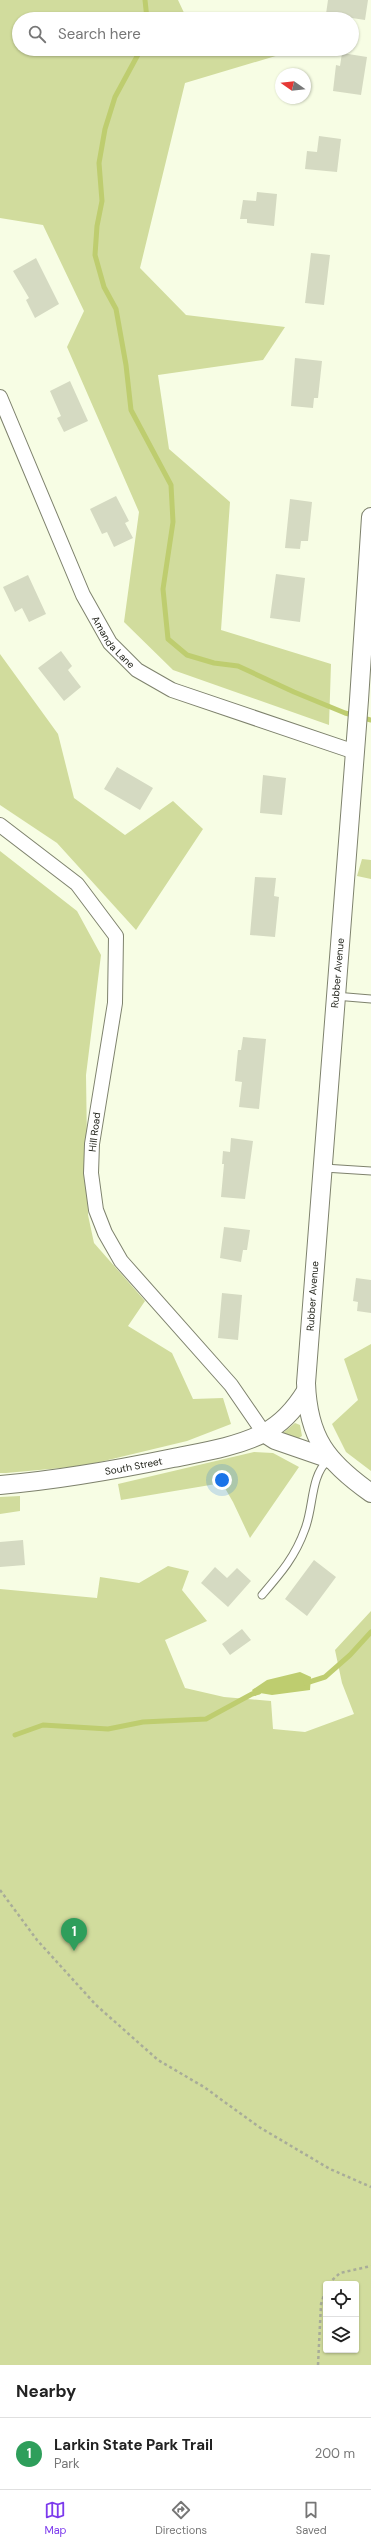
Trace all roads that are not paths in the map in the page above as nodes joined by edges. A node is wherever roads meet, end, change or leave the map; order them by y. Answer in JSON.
{"nodes":[{"id":1,"x":0,"y":397,"type":"edge"},
{"id":2,"x":371,"y":517,"type":"edge"},
{"id":3,"x":369,"y":564,"type":"edge"},
{"id":4,"x":355,"y":752,"type":"junction"},
{"id":5,"x":0,"y":825,"type":"edge"},
{"id":6,"x":335,"y":996,"type":"junction"},
{"id":7,"x":371,"y":999,"type":"edge"},
{"id":8,"x":322,"y":1167,"type":"junction"},
{"id":9,"x":371,"y":1171,"type":"edge"},
{"id":10,"x":306,"y":1391,"type":"junction"},
{"id":11,"x":264,"y":1433,"type":"junction"},
{"id":12,"x":330,"y":1459,"type":"junction"},
{"id":13,"x":0,"y":1485,"type":"edge"},
{"id":14,"x":371,"y":1493,"type":"edge"},
{"id":15,"x":262,"y":1595,"type":"dead end"}],
"edges":[{"from":1,"to":4,"type":"street","name":"Amanda Lane"},
{"from":2,"to":3,"type":"street","name":"Rubber Avenue"},
{"from":3,"to":4,"type":"street","name":"Rubber Avenue"},
{"from":4,"to":6,"type":"street","name":"Rubber Avenue"},
{"from":5,"to":11,"type":"street","name":"Hill Road"},
{"from":6,"to":7,"type":"lane"},
{"from":6,"to":8,"type":"street","name":"Rubber Avenue"},
{"from":8,"to":9,"type":"lane"},
{"from":8,"to":10,"type":"street","name":"Rubber Avenue"},
{"from":10,"to":11,"type":"street","name":"South Street"},
{"from":10,"to":12,"type":"street","name":"Rubber Avenue"},
{"from":11,"to":12,"type":"street"},
{"from":11,"to":13,"type":"street","name":"South Street"},
{"from":12,"to":14,"type":"street"},
{"from":12,"to":15,"type":"lane"}]}
